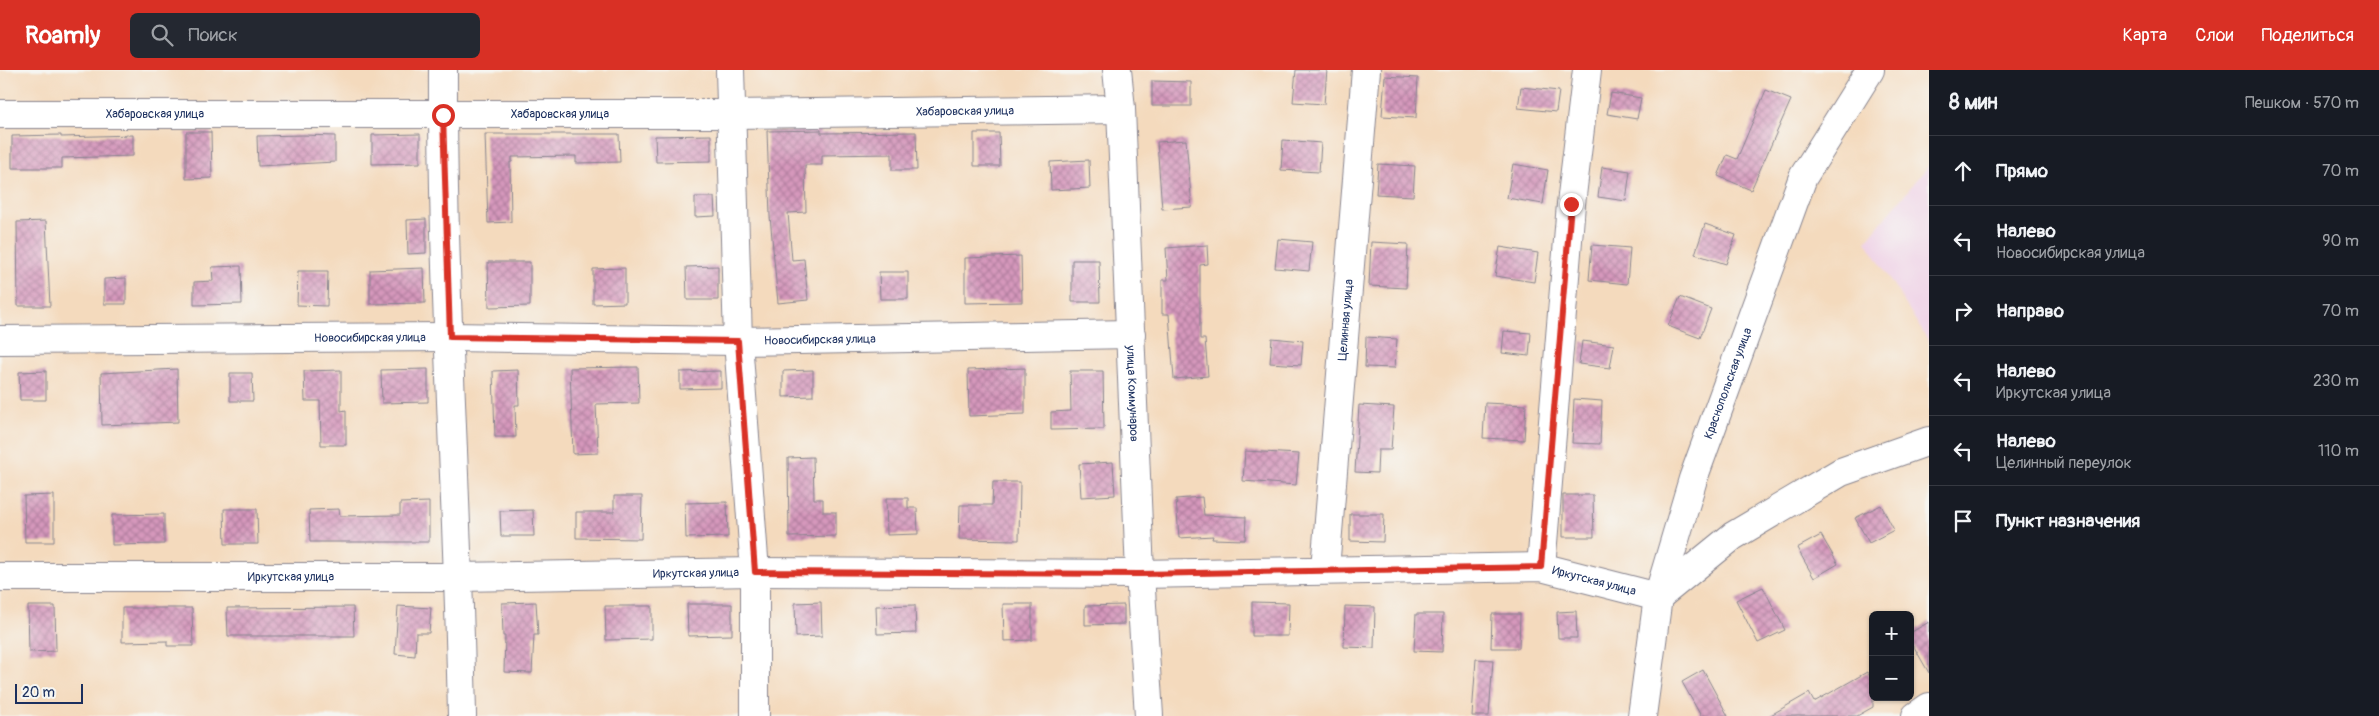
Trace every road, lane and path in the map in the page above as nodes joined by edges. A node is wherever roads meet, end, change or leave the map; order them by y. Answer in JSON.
{"nodes":[{"id":1,"x":443,"y":70,"type":"edge"},
{"id":2,"x":730,"y":70,"type":"edge"},
{"id":3,"x":1117,"y":70,"type":"edge"},
{"id":4,"x":1366,"y":70,"type":"edge"},
{"id":5,"x":1588,"y":70,"type":"edge"},
{"id":6,"x":1870,"y":70,"type":"edge"},
{"id":7,"x":1121,"y":109,"type":"junction"},
{"id":8,"x":0,"y":114,"type":"edge"},
{"id":9,"x":732,"y":114,"type":"junction"},
{"id":10,"x":443,"y":115,"type":"junction"},
{"id":11,"x":1130,"y":334,"type":"junction"},
{"id":12,"x":450,"y":337,"type":"junction"},
{"id":13,"x":0,"y":340,"type":"edge"},
{"id":14,"x":738,"y":341,"type":"junction"},
{"id":15,"x":1929,"y":441,"type":"edge"},
{"id":16,"x":1541,"y":567,"type":"junction"},
{"id":17,"x":1325,"y":570,"type":"junction"},
{"id":18,"x":755,"y":572,"type":"junction"},
{"id":19,"x":1140,"y":574,"type":"junction"},
{"id":20,"x":0,"y":577,"type":"edge"},
{"id":21,"x":460,"y":577,"type":"junction"},
{"id":22,"x":1658,"y":597,"type":"junction"},
{"id":23,"x":1929,"y":707,"type":"edge"},
{"id":24,"x":462,"y":716,"type":"edge"},
{"id":25,"x":755,"y":716,"type":"edge"},
{"id":26,"x":1149,"y":716,"type":"edge"},
{"id":27,"x":1642,"y":716,"type":"edge"},
{"id":28,"x":1916,"y":716,"type":"edge"}],
"edges":[{"from":1,"to":10,"type":"street"},
{"from":2,"to":9,"type":"street"},
{"from":3,"to":7,"type":"street","name":"улица Коммунаров"},
{"from":4,"to":17,"type":"street","name":"Целинная улица"},
{"from":5,"to":16,"type":"street"},
{"from":6,"to":22,"type":"street","name":"Краснопольская улица"},
{"from":7,"to":9,"type":"street","name":"Хабаровская улица"},
{"from":7,"to":11,"type":"street","name":"улица Коммунаров"},
{"from":8,"to":10,"type":"street","name":"Хабаровская улица"},
{"from":9,"to":10,"type":"street","name":"Хабаровская улица"},
{"from":9,"to":14,"type":"street"},
{"from":10,"to":12,"type":"street"},
{"from":11,"to":14,"type":"street","name":"Новосибирская улица"},
{"from":11,"to":19,"type":"street","name":"улица Коммунаров"},
{"from":12,"to":13,"type":"street","name":"Новосибирская улица"},
{"from":12,"to":14,"type":"street","name":"Новосибирская улица"},
{"from":12,"to":21,"type":"street"},
{"from":14,"to":18,"type":"street"},
{"from":15,"to":22,"type":"street"},
{"from":16,"to":17,"type":"street","name":"Иркутская улица"},
{"from":16,"to":22,"type":"street","name":"Иркутская улица"},
{"from":17,"to":19,"type":"street","name":"Иркутская улица"},
{"from":18,"to":19,"type":"street","name":"Иркутская улица"},
{"from":18,"to":21,"type":"street","name":"Иркутская улица"},
{"from":18,"to":25,"type":"street"},
{"from":19,"to":26,"type":"street","name":"улица Коммунаров"},
{"from":20,"to":21,"type":"street","name":"Иркутская улица"},
{"from":21,"to":24,"type":"street"},
{"from":22,"to":27,"type":"street","name":"Краснопольская улица"},
{"from":23,"to":28,"type":"street"}]}
